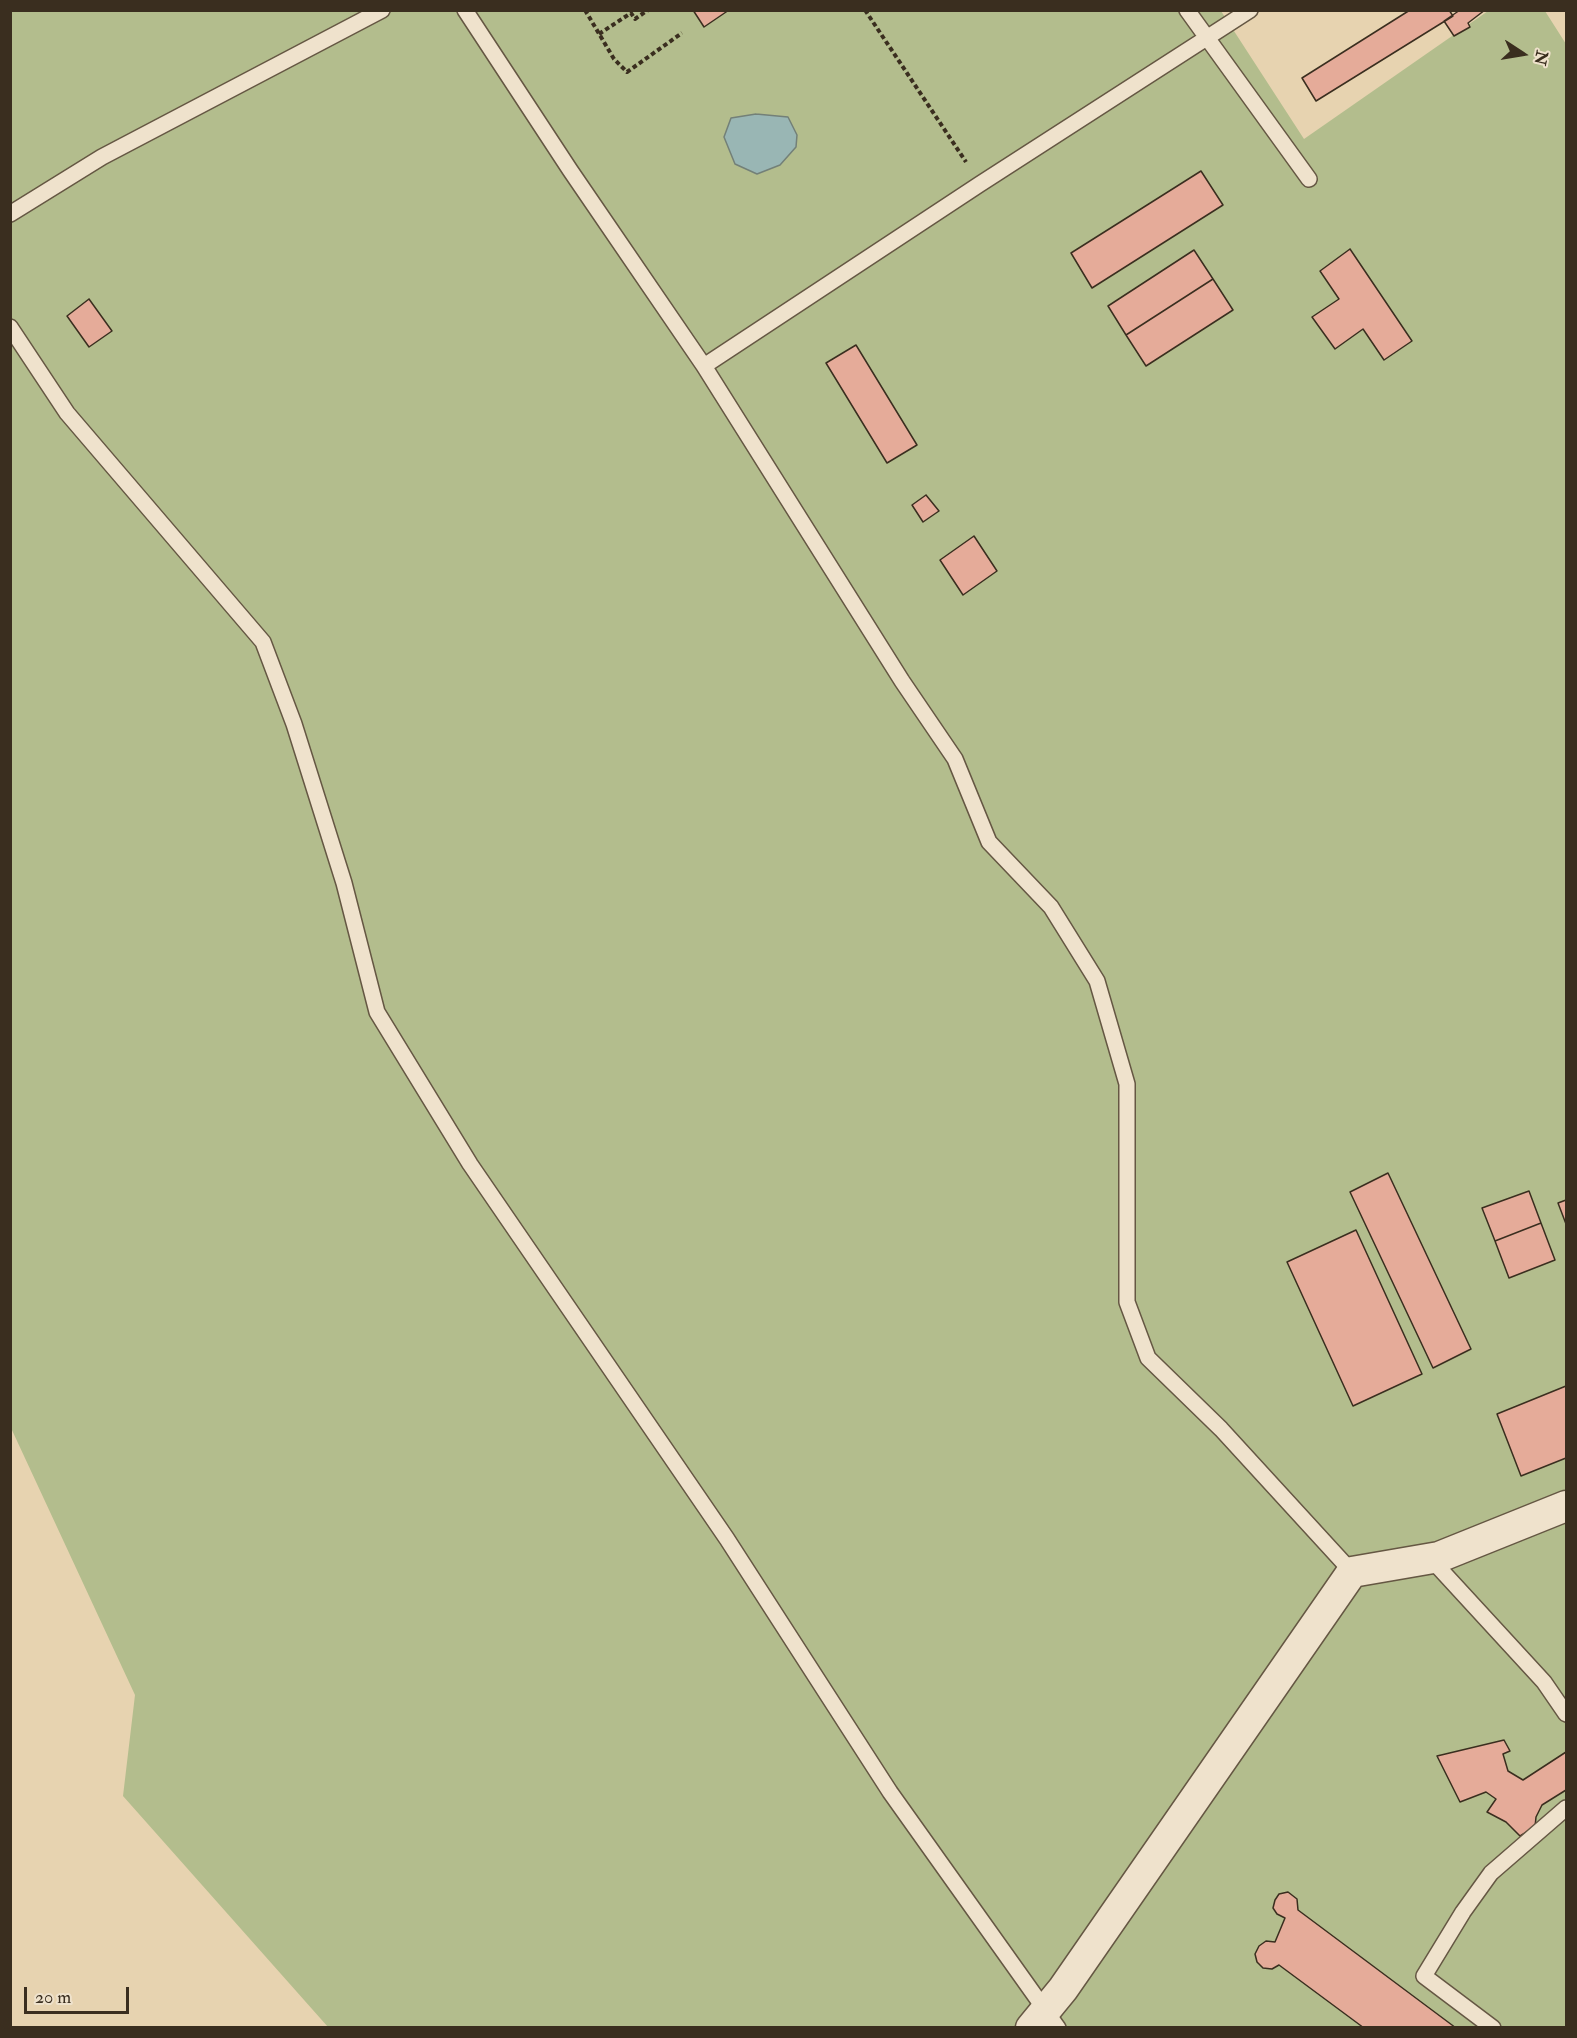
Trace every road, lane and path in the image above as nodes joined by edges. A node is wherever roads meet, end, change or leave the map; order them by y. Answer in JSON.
{"nodes":[{"id":1,"x":382,"y":10,"type":"edge"},
{"id":2,"x":465,"y":10,"type":"edge"},
{"id":3,"x":585,"y":10,"type":"edge"},
{"id":4,"x":648,"y":10,"type":"edge"},
{"id":5,"x":865,"y":10,"type":"edge"},
{"id":6,"x":1187,"y":10,"type":"edge"},
{"id":7,"x":1250,"y":10,"type":"edge"},
{"id":8,"x":630,"y":12,"type":"edge"},
{"id":9,"x":682,"y":33,"type":"dead end"},
{"id":10,"x":599,"y":34,"type":"junction"},
{"id":11,"x":1206,"y":38,"type":"junction"},
{"id":12,"x":1309,"y":179,"type":"dead end"},
{"id":13,"x":980,"y":184,"type":"junction"},
{"id":14,"x":10,"y":214,"type":"edge"},
{"id":15,"x":10,"y":327,"type":"edge"},
{"id":16,"x":704,"y":366,"type":"junction"},
{"id":17,"x":1566,"y":1506,"type":"edge"},
{"id":18,"x":1430,"y":1558,"type":"junction"},
{"id":19,"x":1352,"y":1572,"type":"junction"},
{"id":20,"x":1566,"y":1714,"type":"edge"},
{"id":21,"x":1566,"y":1808,"type":"edge"},
{"id":22,"x":1045,"y":2021,"type":"edge"},
{"id":23,"x":1493,"y":2028,"type":"edge"}],
"edges":[{"from":1,"to":14,"type":"lane"},
{"from":2,"to":16,"type":"lane"},
{"from":3,"to":10,"type":"path"},
{"from":4,"to":8,"type":"path"},
{"from":5,"to":13,"type":"path"},
{"from":6,"to":11,"type":"lane"},
{"from":7,"to":11,"type":"lane"},
{"from":8,"to":10,"type":"path"},
{"from":9,"to":10,"type":"path"},
{"from":11,"to":12,"type":"lane"},
{"from":11,"to":13,"type":"lane"},
{"from":13,"to":16,"type":"lane"},
{"from":15,"to":22,"type":"lane"},
{"from":16,"to":19,"type":"lane"},
{"from":17,"to":18,"type":"street"},
{"from":18,"to":19,"type":"street"},
{"from":18,"to":20,"type":"lane"},
{"from":19,"to":22,"type":"street"},
{"from":21,"to":23,"type":"lane"}]}
